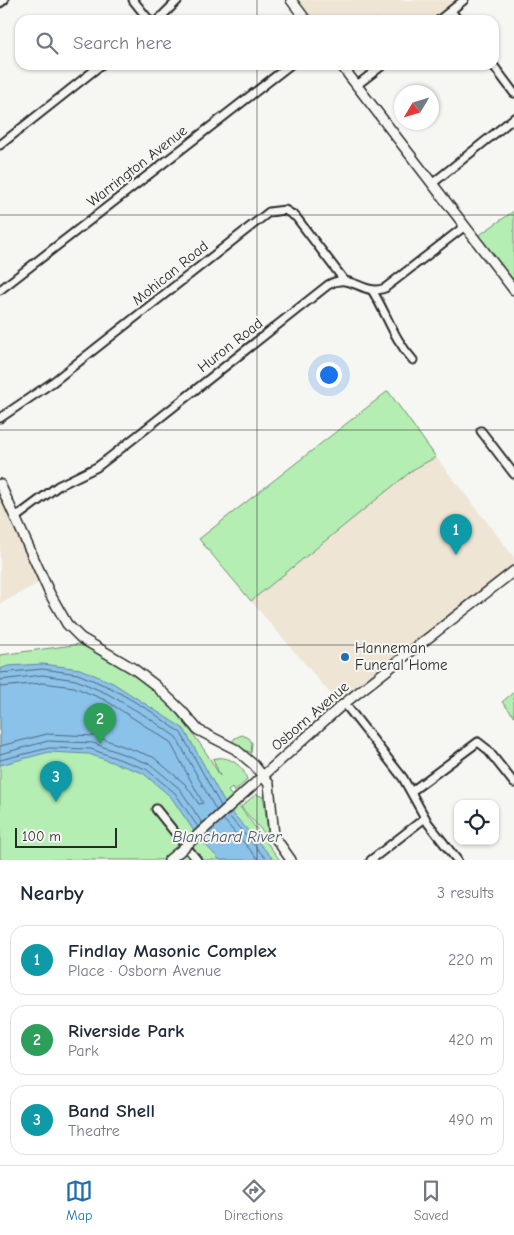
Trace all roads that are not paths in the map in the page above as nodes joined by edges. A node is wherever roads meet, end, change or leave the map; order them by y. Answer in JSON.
{"nodes":[{"id":1,"x":4,"y":0,"type":"edge"},
{"id":2,"x":133,"y":0,"type":"edge"},
{"id":3,"x":178,"y":0,"type":"edge"},
{"id":4,"x":291,"y":0,"type":"edge"},
{"id":5,"x":464,"y":0,"type":"edge"},
{"id":6,"x":0,"y":3,"type":"edge"},
{"id":7,"x":451,"y":11,"type":"junction"},
{"id":8,"x":145,"y":15,"type":"edge"},
{"id":9,"x":163,"y":15,"type":"edge"},
{"id":10,"x":302,"y":15,"type":"edge"},
{"id":11,"x":446,"y":15,"type":"edge"},
{"id":12,"x":454,"y":15,"type":"edge"},
{"id":13,"x":95,"y":70,"type":"edge"},
{"id":14,"x":284,"y":70,"type":"edge"},
{"id":15,"x":345,"y":70,"type":"edge"},
{"id":16,"x":376,"y":70,"type":"edge"},
{"id":17,"x":497,"y":70,"type":"edge"},
{"id":18,"x":357,"y":85,"type":"junction"},
{"id":19,"x":514,"y":93,"type":"edge"},
{"id":20,"x":514,"y":118,"type":"edge"},
{"id":21,"x":0,"y":145,"type":"edge"},
{"id":22,"x":433,"y":182,"type":"junction"},
{"id":23,"x":465,"y":226,"type":"junction"},
{"id":24,"x":344,"y":280,"type":"junction"},
{"id":25,"x":0,"y":290,"type":"edge"},
{"id":26,"x":372,"y":290,"type":"junction"},
{"id":27,"x":514,"y":290,"type":"edge"},
{"id":28,"x":413,"y":360,"type":"dead end"},
{"id":29,"x":0,"y":418,"type":"edge"},
{"id":30,"x":481,"y":432,"type":"dead end"},
{"id":31,"x":514,"y":474,"type":"edge"},
{"id":32,"x":0,"y":484,"type":"edge"},
{"id":33,"x":15,"y":518,"type":"junction"},
{"id":34,"x":514,"y":571,"type":"edge"},
{"id":35,"x":345,"y":704,"type":"junction"},
{"id":36,"x":262,"y":776,"type":"junction"},
{"id":37,"x":514,"y":783,"type":"edge"},
{"id":38,"x":412,"y":791,"type":"junction"},
{"id":39,"x":156,"y":809,"type":"dead end"},
{"id":40,"x":425,"y":818,"type":"junction"},
{"id":41,"x":169,"y":860,"type":"edge"},
{"id":42,"x":197,"y":860,"type":"edge"},
{"id":43,"x":291,"y":860,"type":"edge"},
{"id":44,"x":371,"y":860,"type":"edge"},
{"id":45,"x":457,"y":860,"type":"edge"}],
"edges":[{"from":1,"to":6,"type":"street"},
{"from":2,"to":8,"type":"street"},
{"from":3,"to":9,"type":"street"},
{"from":4,"to":10,"type":"main road"},
{"from":5,"to":7,"type":"street"},
{"from":7,"to":11,"type":"street"},
{"from":7,"to":12,"type":"street"},
{"from":13,"to":21,"type":"street"},
{"from":14,"to":25,"type":"street","name":"Warrington Avenue"},
{"from":15,"to":18,"type":"main road"},
{"from":16,"to":18,"type":"street"},
{"from":17,"to":19,"type":"street"},
{"from":18,"to":22,"type":"main road"},
{"from":20,"to":22,"type":"street"},
{"from":22,"to":23,"type":"main road"},
{"from":23,"to":26,"type":"street"},
{"from":23,"to":27,"type":"main road"},
{"from":24,"to":26,"type":"street"},
{"from":24,"to":29,"type":"street","name":"Mohican Road"},
{"from":24,"to":33,"type":"street","name":"Huron Road"},
{"from":26,"to":28,"type":"street"},
{"from":30,"to":31,"type":"street"},
{"from":32,"to":33,"type":"main road"},
{"from":33,"to":36,"type":"main road"},
{"from":34,"to":35,"type":"main road","name":"Osborn Avenue"},
{"from":35,"to":36,"type":"main road","name":"Osborn Avenue"},
{"from":35,"to":38,"type":"street"},
{"from":36,"to":41,"type":"main road","name":"Osborn Avenue","bridge":true},
{"from":36,"to":43,"type":"main road"},
{"from":37,"to":38,"type":"street"},
{"from":38,"to":40,"type":"street"},
{"from":39,"to":42,"type":"street"},
{"from":40,"to":44,"type":"street"},
{"from":40,"to":45,"type":"street"}]}
